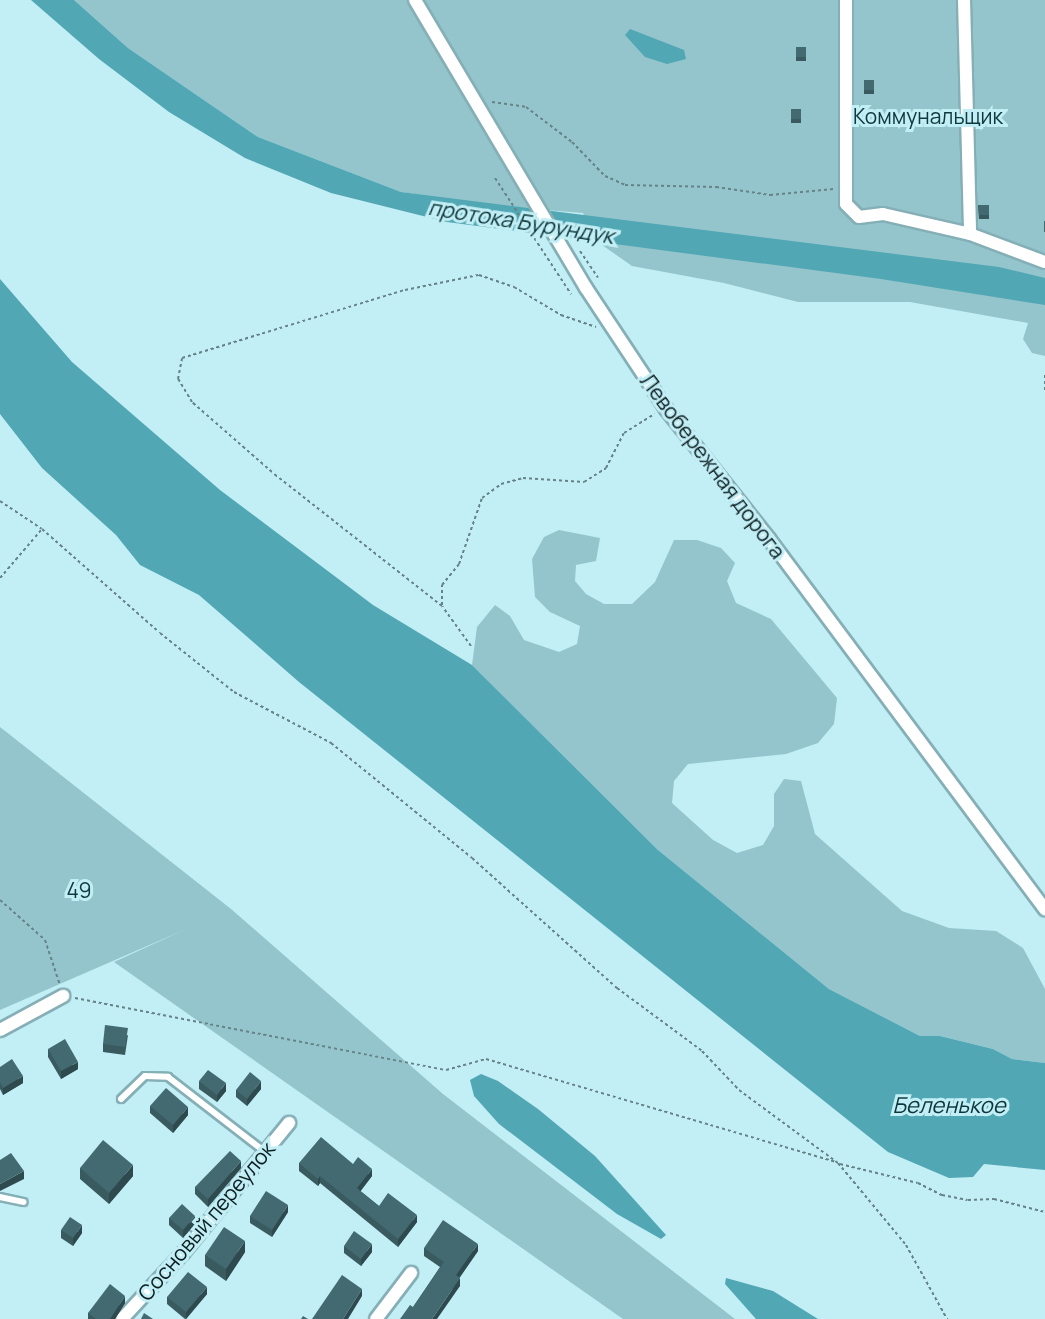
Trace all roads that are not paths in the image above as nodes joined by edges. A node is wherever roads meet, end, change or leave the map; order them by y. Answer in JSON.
{"nodes":[{"id":1,"x":415,"y":0,"type":"edge"},
{"id":2,"x":846,"y":0,"type":"edge"},
{"id":3,"x":964,"y":0,"type":"edge"},
{"id":4,"x":970,"y":234,"type":"junction"},
{"id":5,"x":1045,"y":262,"type":"edge"},
{"id":6,"x":1045,"y":909,"type":"edge"},
{"id":7,"x":63,"y":996,"type":"road end"},
{"id":8,"x":0,"y":1030,"type":"edge"},
{"id":9,"x":121,"y":1099,"type":"dead end"},
{"id":10,"x":289,"y":1123,"type":"dead end"},
{"id":11,"x":266,"y":1152,"type":"junction"},
{"id":12,"x":0,"y":1197,"type":"edge"},
{"id":13,"x":22,"y":1202,"type":"dead end"},
{"id":14,"x":411,"y":1273,"type":"dead end"},
{"id":15,"x":122,"y":1319,"type":"edge"},
{"id":16,"x":376,"y":1319,"type":"edge"}],
"edges":[{"from":1,"to":6,"type":"street","name":"Левобережная дорога"},
{"from":2,"to":4,"type":"street"},
{"from":3,"to":4,"type":"street"},
{"from":4,"to":5,"type":"street"},
{"from":7,"to":8,"type":"street"},
{"from":9,"to":11,"type":"lane"},
{"from":10,"to":11,"type":"street","name":"Сосновый переулок"},
{"from":11,"to":15,"type":"street","name":"Сосновый переулок"},
{"from":12,"to":13,"type":"lane"},
{"from":14,"to":16,"type":"street"}]}
